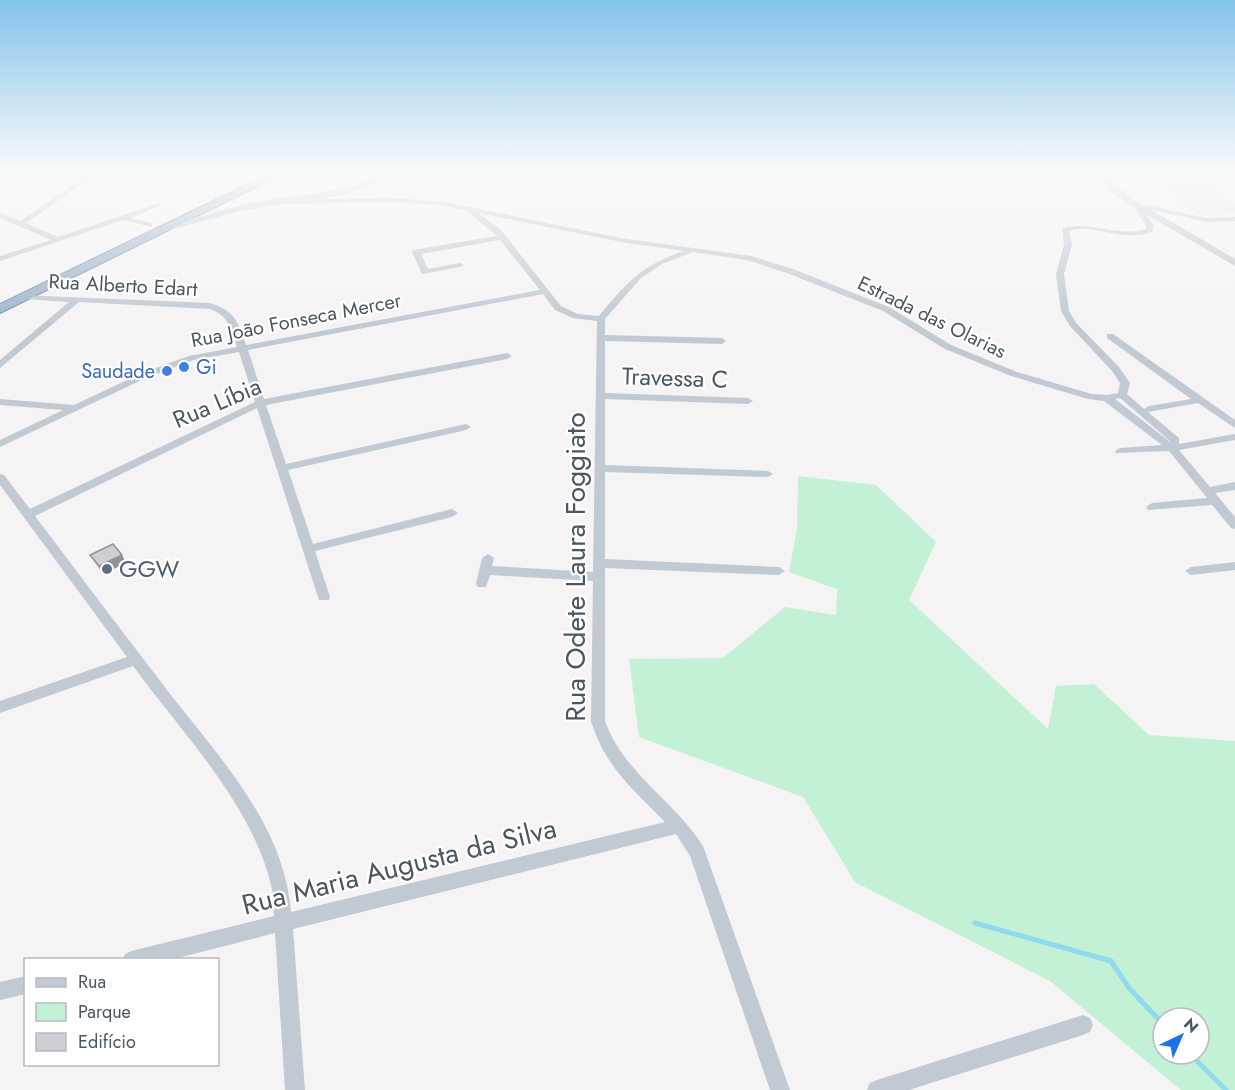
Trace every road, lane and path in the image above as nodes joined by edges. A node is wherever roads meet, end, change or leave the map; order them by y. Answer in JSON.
{"nodes":[{"id":1,"x":109,"y":223,"type":"edge"},
{"id":2,"x":134,"y":223,"type":"edge"},
{"id":3,"x":165,"y":223,"type":"edge"},
{"id":4,"x":176,"y":223,"type":"edge"},
{"id":5,"x":182,"y":223,"type":"edge"},
{"id":6,"x":185,"y":223,"type":"edge"},
{"id":7,"x":486,"y":223,"type":"edge"},
{"id":8,"x":538,"y":223,"type":"edge"},
{"id":9,"x":1148,"y":223,"type":"edge"},
{"id":10,"x":1167,"y":223,"type":"edge"},
{"id":11,"x":20,"y":224,"type":"edge"},
{"id":12,"x":169,"y":227,"type":"junction"},
{"id":13,"x":150,"y":230,"type":"junction"},
{"id":14,"x":502,"y":237,"type":"junction"},
{"id":15,"x":58,"y":240,"type":"junction"},
{"id":16,"x":117,"y":240,"type":"junction"},
{"id":17,"x":696,"y":250,"type":"junction"},
{"id":18,"x":0,"y":259,"type":"edge"},
{"id":19,"x":1235,"y":262,"type":"edge"},
{"id":20,"x":460,"y":265,"type":"dead end"},
{"id":21,"x":543,"y":291,"type":"junction"},
{"id":22,"x":30,"y":295,"type":"junction"},
{"id":23,"x":0,"y":297,"type":"edge"},
{"id":24,"x":76,"y":300,"type":"junction"},
{"id":25,"x":0,"y":309,"type":"edge"},
{"id":26,"x":602,"y":318,"type":"junction"},
{"id":27,"x":1110,"y":336,"type":"dead end"},
{"id":28,"x":601,"y":338,"type":"junction"},
{"id":29,"x":722,"y":341,"type":"dead end"},
{"id":30,"x":242,"y":348,"type":"junction"},
{"id":31,"x":507,"y":356,"type":"dead end"},
{"id":32,"x":0,"y":365,"type":"edge"},
{"id":33,"x":1122,"y":395,"type":"junction"},
{"id":34,"x":601,"y":396,"type":"junction"},
{"id":35,"x":1107,"y":398,"type":"junction"},
{"id":36,"x":1200,"y":400,"type":"junction"},
{"id":37,"x":748,"y":401,"type":"dead end"},
{"id":38,"x":0,"y":402,"type":"edge"},
{"id":39,"x":260,"y":403,"type":"junction"},
{"id":40,"x":76,"y":408,"type":"junction"},
{"id":41,"x":1149,"y":413,"type":"junction"},
{"id":42,"x":1134,"y":420,"type":"junction"},
{"id":43,"x":1235,"y":425,"type":"edge"},
{"id":44,"x":466,"y":427,"type":"dead end"},
{"id":45,"x":1235,"y":437,"type":"edge"},
{"id":46,"x":0,"y":444,"type":"edge"},
{"id":47,"x":1172,"y":448,"type":"junction"},
{"id":48,"x":1120,"y":451,"type":"dead end"},
{"id":49,"x":282,"y":468,"type":"junction"},
{"id":50,"x":600,"y":468,"type":"junction"},
{"id":51,"x":768,"y":474,"type":"dead end"},
{"id":52,"x":0,"y":477,"type":"edge"},
{"id":53,"x":1235,"y":486,"type":"edge"},
{"id":54,"x":1208,"y":491,"type":"junction"},
{"id":55,"x":1215,"y":501,"type":"junction"},
{"id":56,"x":1152,"y":507,"type":"dead end"},
{"id":57,"x":452,"y":513,"type":"dead end"},
{"id":58,"x":28,"y":515,"type":"junction"},
{"id":59,"x":1235,"y":525,"type":"edge"},
{"id":60,"x":309,"y":549,"type":"junction"},
{"id":61,"x":1235,"y":566,"type":"edge"},
{"id":62,"x":599,"y":570,"type":"junction"},
{"id":63,"x":779,"y":571,"type":"dead end"},
{"id":64,"x":1191,"y":571,"type":"dead end"},
{"id":65,"x":482,"y":584,"type":"dead end"},
{"id":66,"x":324,"y":597,"type":"dead end"},
{"id":67,"x":136,"y":659,"type":"junction"},
{"id":68,"x":0,"y":706,"type":"edge"},
{"id":69,"x":680,"y":826,"type":"junction"},
{"id":70,"x":285,"y":922,"type":"junction"},
{"id":71,"x":139,"y":958,"type":"edge"},
{"id":72,"x":24,"y":985,"type":"edge"},
{"id":73,"x":0,"y":991,"type":"edge"},
{"id":74,"x":1083,"y":1025,"type":"dead end"},
{"id":75,"x":295,"y":1090,"type":"edge"},
{"id":76,"x":780,"y":1090,"type":"edge"},
{"id":77,"x":877,"y":1090,"type":"edge"}],
"edges":[{"from":1,"to":15,"type":"street"},
{"from":2,"to":13,"type":"street"},
{"from":3,"to":13,"type":"highway"},
{"from":4,"to":12,"type":"highway"},
{"from":5,"to":13,"type":"main road"},
{"from":6,"to":12,"type":"main road"},
{"from":7,"to":14,"type":"street"},
{"from":8,"to":17,"type":"street"},
{"from":9,"to":33,"type":"street"},
{"from":10,"to":19,"type":"street"},
{"from":11,"to":15,"type":"street"},
{"from":12,"to":13,"type":"highway"},
{"from":12,"to":16,"type":"highway"},
{"from":13,"to":16,"type":"highway"},
{"from":13,"to":22,"type":"highway"},
{"from":14,"to":20,"type":"street"},
{"from":14,"to":21,"type":"street"},
{"from":15,"to":18,"type":"street"},
{"from":16,"to":23,"type":"highway"},
{"from":17,"to":26,"type":"street","name":"Estrada das Olarias"},
{"from":17,"to":35,"type":"street","name":"Estrada das Olarias"},
{"from":21,"to":26,"type":"street"},
{"from":21,"to":30,"type":"street","name":"Rua João Fonseca Mercer"},
{"from":22,"to":23,"type":"highway"},
{"from":22,"to":24,"type":"street","name":"Rua Alberto Edart"},
{"from":22,"to":25,"type":"highway"},
{"from":24,"to":30,"type":"street","name":"Rua Alberto Edart"},
{"from":24,"to":32,"type":"street"},
{"from":26,"to":28,"type":"street","name":"Rua Odete Laura Foggiato"},
{"from":27,"to":36,"type":"street"},
{"from":28,"to":29,"type":"street"},
{"from":28,"to":34,"type":"street","name":"Rua Odete Laura Foggiato"},
{"from":30,"to":39,"type":"street"},
{"from":30,"to":40,"type":"street","name":"Rua João Fonseca Mercer"},
{"from":31,"to":39,"type":"street","name":"Rua Líbia"},
{"from":33,"to":35,"type":"street","name":"Estrada das Olarias"},
{"from":33,"to":41,"type":"street"},
{"from":34,"to":37,"type":"street","name":"Travessa C"},
{"from":34,"to":50,"type":"street","name":"Rua Odete Laura Foggiato"},
{"from":35,"to":42,"type":"street"},
{"from":36,"to":41,"type":"street"},
{"from":36,"to":43,"type":"street"},
{"from":38,"to":40,"type":"street"},
{"from":39,"to":49,"type":"street"},
{"from":39,"to":58,"type":"street","name":"Rua Líbia"},
{"from":40,"to":46,"type":"street","name":"Rua João Fonseca Mercer"},
{"from":41,"to":42,"type":"street"},
{"from":41,"to":47,"type":"street"},
{"from":42,"to":47,"type":"street"},
{"from":44,"to":49,"type":"street"},
{"from":45,"to":47,"type":"street"},
{"from":47,"to":48,"type":"street"},
{"from":47,"to":54,"type":"street"},
{"from":49,"to":60,"type":"street"},
{"from":50,"to":51,"type":"street"},
{"from":50,"to":62,"type":"street","name":"Rua Odete Laura Foggiato"},
{"from":52,"to":58,"type":"street"},
{"from":53,"to":54,"type":"street"},
{"from":54,"to":55,"type":"street"},
{"from":55,"to":56,"type":"street"},
{"from":55,"to":59,"type":"street"},
{"from":57,"to":60,"type":"street"},
{"from":58,"to":67,"type":"street"},
{"from":60,"to":66,"type":"street"},
{"from":61,"to":64,"type":"street"},
{"from":62,"to":63,"type":"street"},
{"from":62,"to":65,"type":"street"},
{"from":62,"to":69,"type":"street","name":"Rua Odete Laura Foggiato"},
{"from":67,"to":68,"type":"street"},
{"from":67,"to":70,"type":"street"},
{"from":69,"to":70,"type":"street","name":"Rua Maria Augusta da Silva"},
{"from":69,"to":76,"type":"street","name":"Rua Odete Laura Foggiato"},
{"from":70,"to":71,"type":"street","name":"Rua Maria Augusta da Silva"},
{"from":70,"to":75,"type":"street"},
{"from":72,"to":73,"type":"street"},
{"from":74,"to":77,"type":"street"}]}
